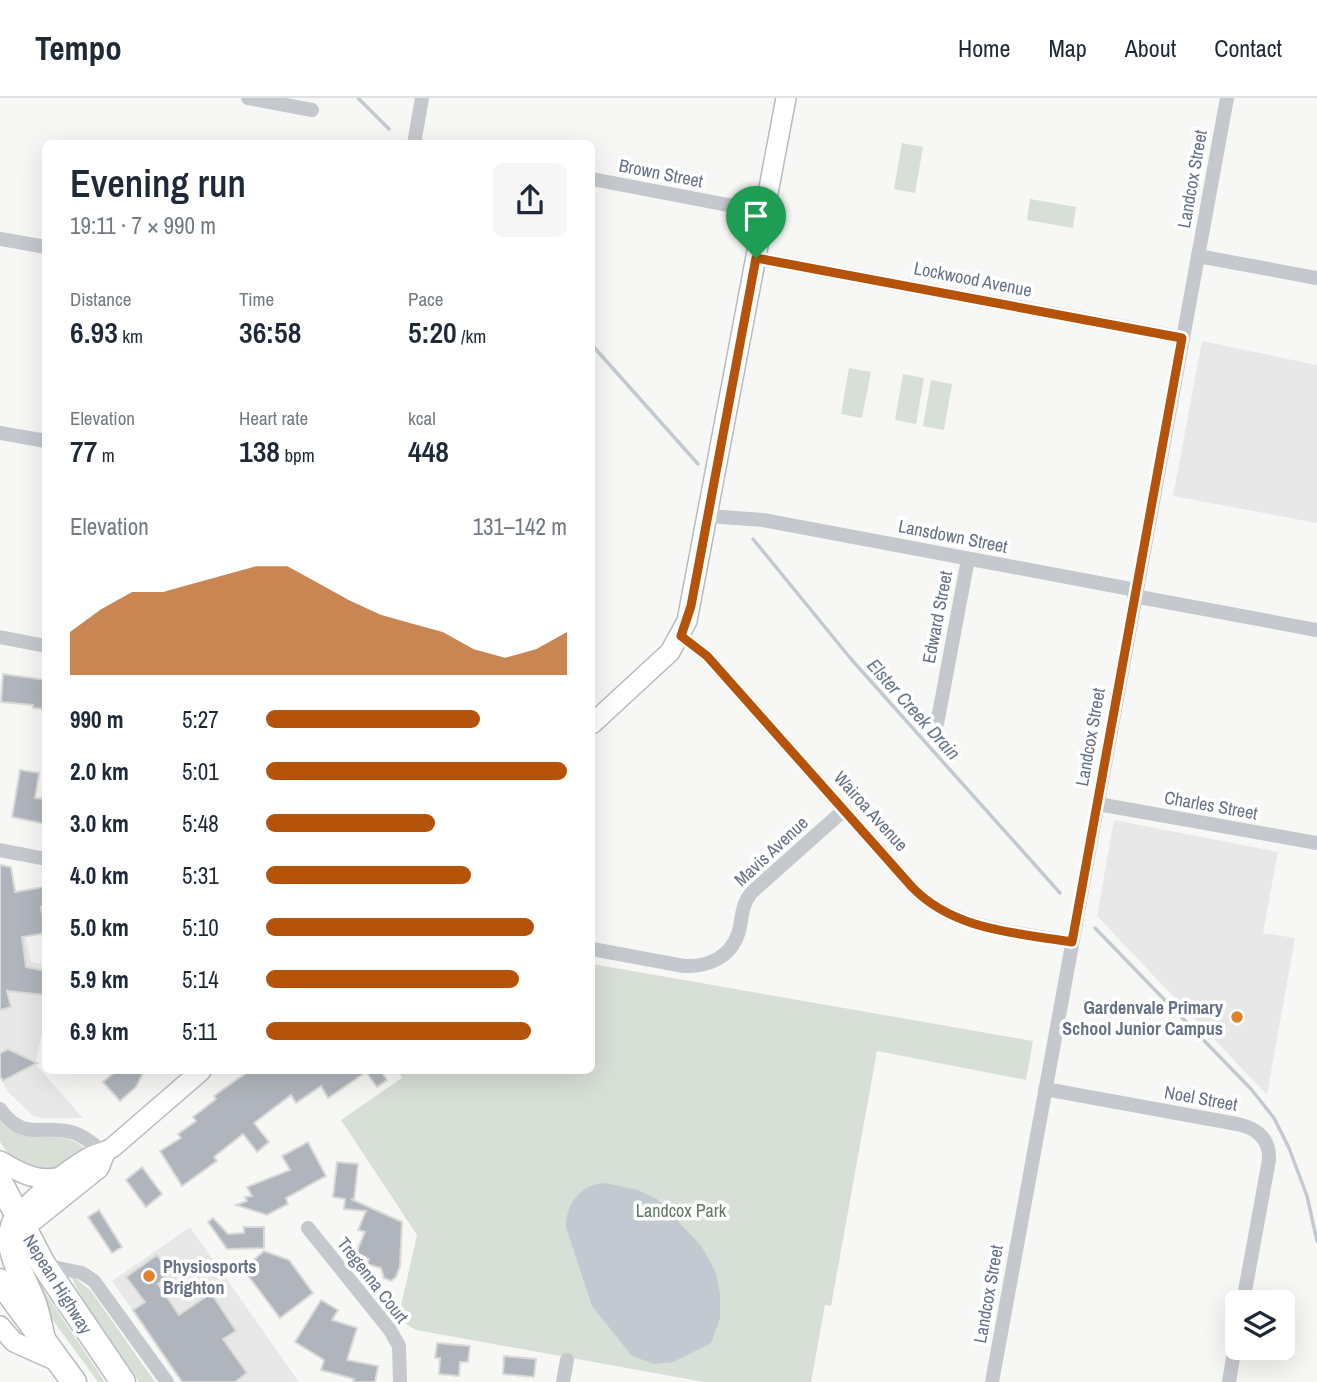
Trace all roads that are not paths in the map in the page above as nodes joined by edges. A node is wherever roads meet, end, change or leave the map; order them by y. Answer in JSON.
{"nodes":[{"id":1,"x":248,"y":98,"type":"edge"},
{"id":2,"x":422,"y":98,"type":"edge"},
{"id":3,"x":786,"y":98,"type":"edge"},
{"id":4,"x":1227,"y":98,"type":"edge"},
{"id":5,"x":312,"y":110,"type":"dead end"},
{"id":6,"x":415,"y":140,"type":"edge"},
{"id":7,"x":595,"y":180,"type":"edge"},
{"id":8,"x":764,"y":212,"type":"junction"},
{"id":9,"x":0,"y":239,"type":"edge"},
{"id":10,"x":42,"y":246,"type":"edge"},
{"id":11,"x":1198,"y":256,"type":"junction"},
{"id":12,"x":756,"y":258,"type":"junction"},
{"id":13,"x":1317,"y":278,"type":"edge"},
{"id":14,"x":1182,"y":338,"type":"junction"},
{"id":15,"x":0,"y":433,"type":"edge"},
{"id":16,"x":42,"y":440,"type":"edge"},
{"id":17,"x":709,"y":510,"type":"junction"},
{"id":18,"x":968,"y":559,"type":"junction"},
{"id":19,"x":1135,"y":593,"type":"junction"},
{"id":20,"x":1317,"y":629,"type":"edge"},
{"id":21,"x":681,"y":636,"type":"junction"},
{"id":22,"x":0,"y":637,"type":"edge"},
{"id":23,"x":42,"y":645,"type":"edge"},
{"id":24,"x":595,"y":721,"type":"edge"},
{"id":25,"x":937,"y":724,"type":"dead end"},
{"id":26,"x":1098,"y":804,"type":"junction"},
{"id":27,"x":844,"y":810,"type":"junction"},
{"id":28,"x":1317,"y":843,"type":"edge"},
{"id":29,"x":0,"y":850,"type":"edge"},
{"id":30,"x":42,"y":858,"type":"edge"},
{"id":31,"x":1072,"y":942,"type":"junction"},
{"id":32,"x":595,"y":950,"type":"edge"},
{"id":33,"x":197,"y":1074,"type":"edge"},
{"id":34,"x":1045,"y":1089,"type":"junction"},
{"id":35,"x":0,"y":1109,"type":"edge"},
{"id":36,"x":105,"y":1153,"type":"junction"},
{"id":37,"x":0,"y":1161,"type":"edge"},
{"id":38,"x":65,"y":1176,"type":"junction"},
{"id":39,"x":0,"y":1182,"type":"edge"},
{"id":40,"x":308,"y":1228,"type":"dead end"},
{"id":41,"x":13,"y":1232,"type":"edge"},
{"id":42,"x":43,"y":1264,"type":"junction"},
{"id":43,"x":0,"y":1281,"type":"edge"},
{"id":44,"x":27,"y":1288,"type":"junction"},
{"id":45,"x":1245,"y":1290,"type":"edge"},
{"id":46,"x":0,"y":1326,"type":"edge"},
{"id":47,"x":43,"y":1339,"type":"junction"},
{"id":48,"x":567,"y":1360,"type":"dead end"},
{"id":49,"x":1232,"y":1360,"type":"edge"},
{"id":50,"x":68,"y":1373,"type":"edge"},
{"id":51,"x":123,"y":1382,"type":"edge"},
{"id":52,"x":167,"y":1382,"type":"edge"},
{"id":53,"x":400,"y":1382,"type":"edge"},
{"id":54,"x":563,"y":1382,"type":"edge"},
{"id":55,"x":992,"y":1382,"type":"edge"},
{"id":56,"x":1228,"y":1382,"type":"edge"}],
"edges":[{"from":1,"to":5,"type":"street"},
{"from":2,"to":6,"type":"street"},
{"from":3,"to":8,"type":"street"},
{"from":4,"to":11,"type":"street","name":"Landcox Street"},
{"from":7,"to":8,"type":"street","name":"Brown Street"},
{"from":8,"to":12,"type":"street"},
{"from":9,"to":10,"type":"street"},
{"from":11,"to":13,"type":"street"},
{"from":11,"to":14,"type":"street","name":"Landcox Street"},
{"from":12,"to":14,"type":"street","name":"Lockwood Avenue"},
{"from":12,"to":17,"type":"street"},
{"from":14,"to":19,"type":"street","name":"Landcox Street"},
{"from":15,"to":16,"type":"street"},
{"from":17,"to":18,"type":"street","name":"Lansdown Street"},
{"from":17,"to":21,"type":"street"},
{"from":18,"to":19,"type":"street","name":"Lansdown Street"},
{"from":18,"to":25,"type":"street","name":"Edward Street"},
{"from":19,"to":20,"type":"street","name":"Lansdown Street"},
{"from":19,"to":26,"type":"street","name":"Landcox Street"},
{"from":21,"to":24,"type":"street"},
{"from":21,"to":27,"type":"street","name":"Wairoa Avenue"},
{"from":22,"to":23,"type":"street"},
{"from":26,"to":28,"type":"street","name":"Charles Street"},
{"from":26,"to":31,"type":"street","name":"Landcox Street"},
{"from":27,"to":31,"type":"street","name":"Wairoa Avenue"},
{"from":27,"to":32,"type":"street","name":"Mavis Avenue"},
{"from":29,"to":30,"type":"street"},
{"from":31,"to":34,"type":"street","name":"Landcox Street"},
{"from":33,"to":36,"type":"street"},
{"from":34,"to":45,"type":"street","name":"Noel Street"},
{"from":34,"to":55,"type":"street","name":"Landcox Street"},
{"from":35,"to":36,"type":"street"},
{"from":36,"to":38,"type":"street"},
{"from":36,"to":41,"type":"street"},
{"from":37,"to":38,"type":"street"},
{"from":38,"to":41,"type":"street"},
{"from":39,"to":41,"type":"highway","name":"Nepean Highway"},
{"from":40,"to":53,"type":"street","name":"Tregenna Court"},
{"from":41,"to":42,"type":"highway","name":"Nepean Highway"},
{"from":41,"to":44,"type":"highway"},
{"from":42,"to":44,"type":"highway"},
{"from":42,"to":51,"type":"highway","name":"Nepean Highway"},
{"from":42,"to":52,"type":"street"},
{"from":43,"to":47,"type":"highway"},
{"from":44,"to":47,"type":"highway"},
{"from":46,"to":50,"type":"street"},
{"from":47,"to":50,"type":"highway"},
{"from":48,"to":54,"type":"street"},
{"from":49,"to":56,"type":"street"}]}
